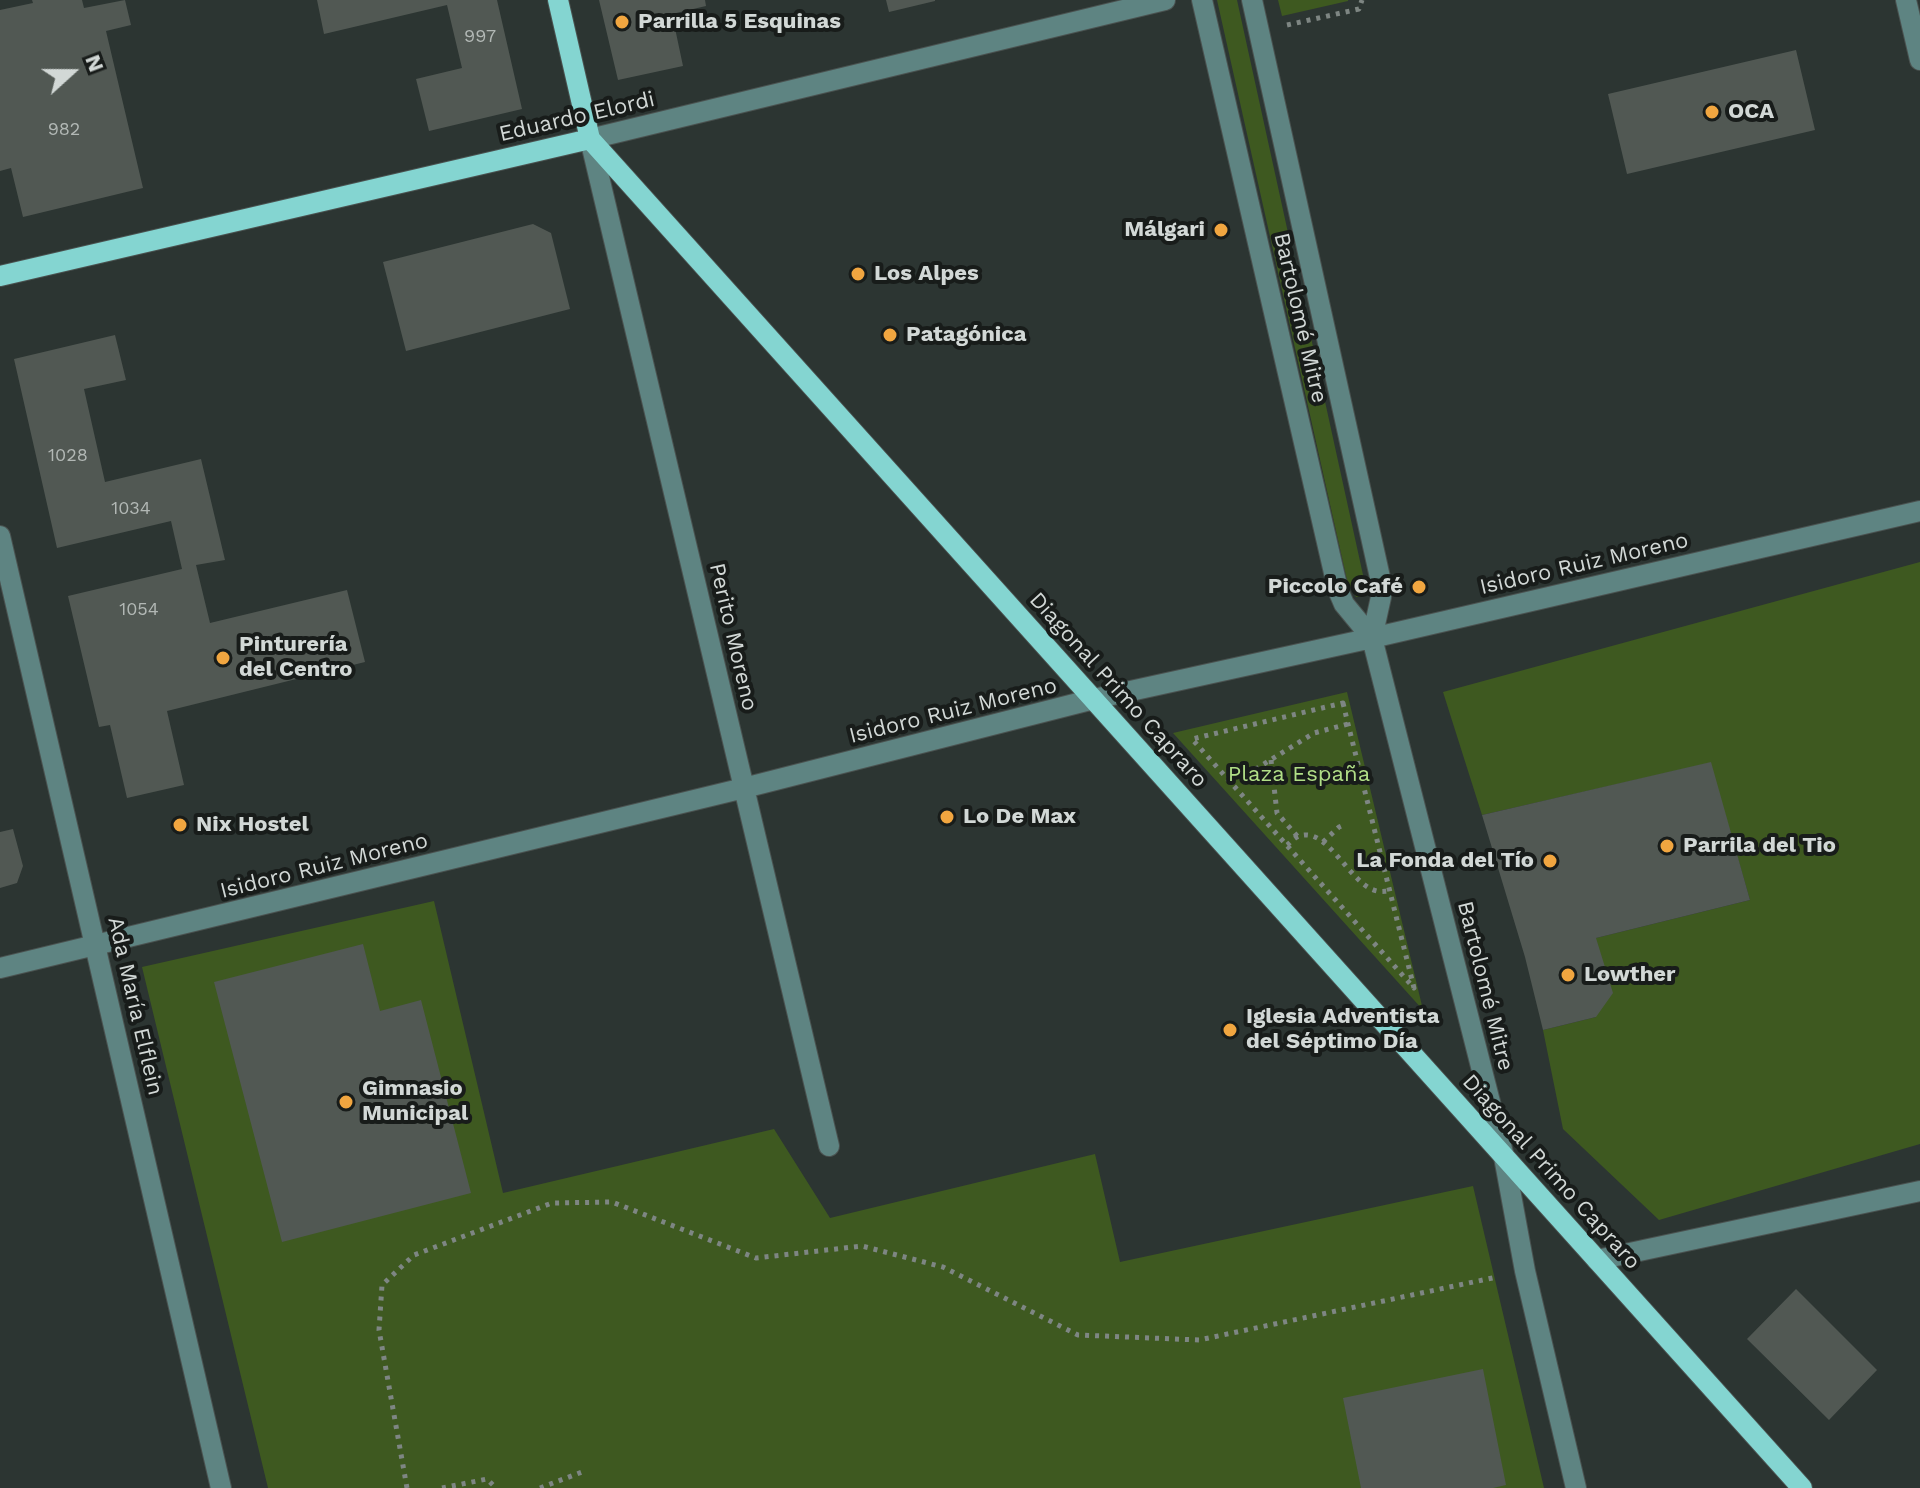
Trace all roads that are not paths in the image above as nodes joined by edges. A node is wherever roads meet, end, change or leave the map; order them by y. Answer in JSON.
{"nodes":[{"id":1,"x":558,"y":0,"type":"edge"},
{"id":2,"x":1165,"y":0,"type":"edge"},
{"id":3,"x":1202,"y":0,"type":"edge"},
{"id":4,"x":1252,"y":0,"type":"edge"},
{"id":5,"x":1906,"y":0,"type":"edge"},
{"id":6,"x":1920,"y":60,"type":"edge"},
{"id":7,"x":590,"y":139,"type":"junction"},
{"id":8,"x":0,"y":276,"type":"edge"},
{"id":9,"x":1920,"y":511,"type":"edge"},
{"id":10,"x":0,"y":536,"type":"edge"},
{"id":11,"x":1372,"y":638,"type":"junction"},
{"id":12,"x":1094,"y":699,"type":"junction"},
{"id":13,"x":744,"y":788,"type":"junction"},
{"id":14,"x":96,"y":946,"type":"junction"},
{"id":15,"x":0,"y":968,"type":"edge"},
{"id":16,"x":829,"y":1146,"type":"dead end"},
{"id":17,"x":1504,"y":1157,"type":"junction"},
{"id":18,"x":1920,"y":1191,"type":"edge"},
{"id":19,"x":1597,"y":1260,"type":"junction"},
{"id":20,"x":221,"y":1488,"type":"edge"},
{"id":21,"x":1576,"y":1488,"type":"edge"},
{"id":22,"x":1802,"y":1488,"type":"edge"}],
"edges":[{"from":1,"to":7,"type":"main road"},
{"from":2,"to":7,"type":"street","name":"Eduardo Elordi"},
{"from":3,"to":11,"type":"street","name":"Bartolomé Mitre"},
{"from":4,"to":11,"type":"street","name":"Bartolomé Mitre"},
{"from":5,"to":6,"type":"street"},
{"from":7,"to":8,"type":"main road","name":"Eduardo Elordi"},
{"from":7,"to":12,"type":"main road","name":"Diagonal Primo Capraro"},
{"from":7,"to":13,"type":"street","name":"Perito Moreno"},
{"from":9,"to":11,"type":"street","name":"Isidoro Ruiz Moreno"},
{"from":10,"to":14,"type":"street","name":"Ada María Elflein"},
{"from":11,"to":12,"type":"street","name":"Isidoro Ruiz Moreno"},
{"from":11,"to":17,"type":"street","name":"Bartolomé Mitre"},
{"from":12,"to":13,"type":"street","name":"Isidoro Ruiz Moreno"},
{"from":12,"to":17,"type":"main road","name":"Diagonal Primo Capraro"},
{"from":13,"to":14,"type":"street","name":"Isidoro Ruiz Moreno"},
{"from":13,"to":16,"type":"street","name":"Perito Moreno"},
{"from":14,"to":15,"type":"street","name":"Isidoro Ruiz Moreno"},
{"from":14,"to":20,"type":"street","name":"Ada María Elflein"},
{"from":17,"to":19,"type":"main road","name":"Diagonal Primo Capraro"},
{"from":17,"to":21,"type":"street","name":"Bartolomé Mitre"},
{"from":18,"to":19,"type":"street"},
{"from":19,"to":22,"type":"main road","name":"Diagonal Primo Capraro"}]}
